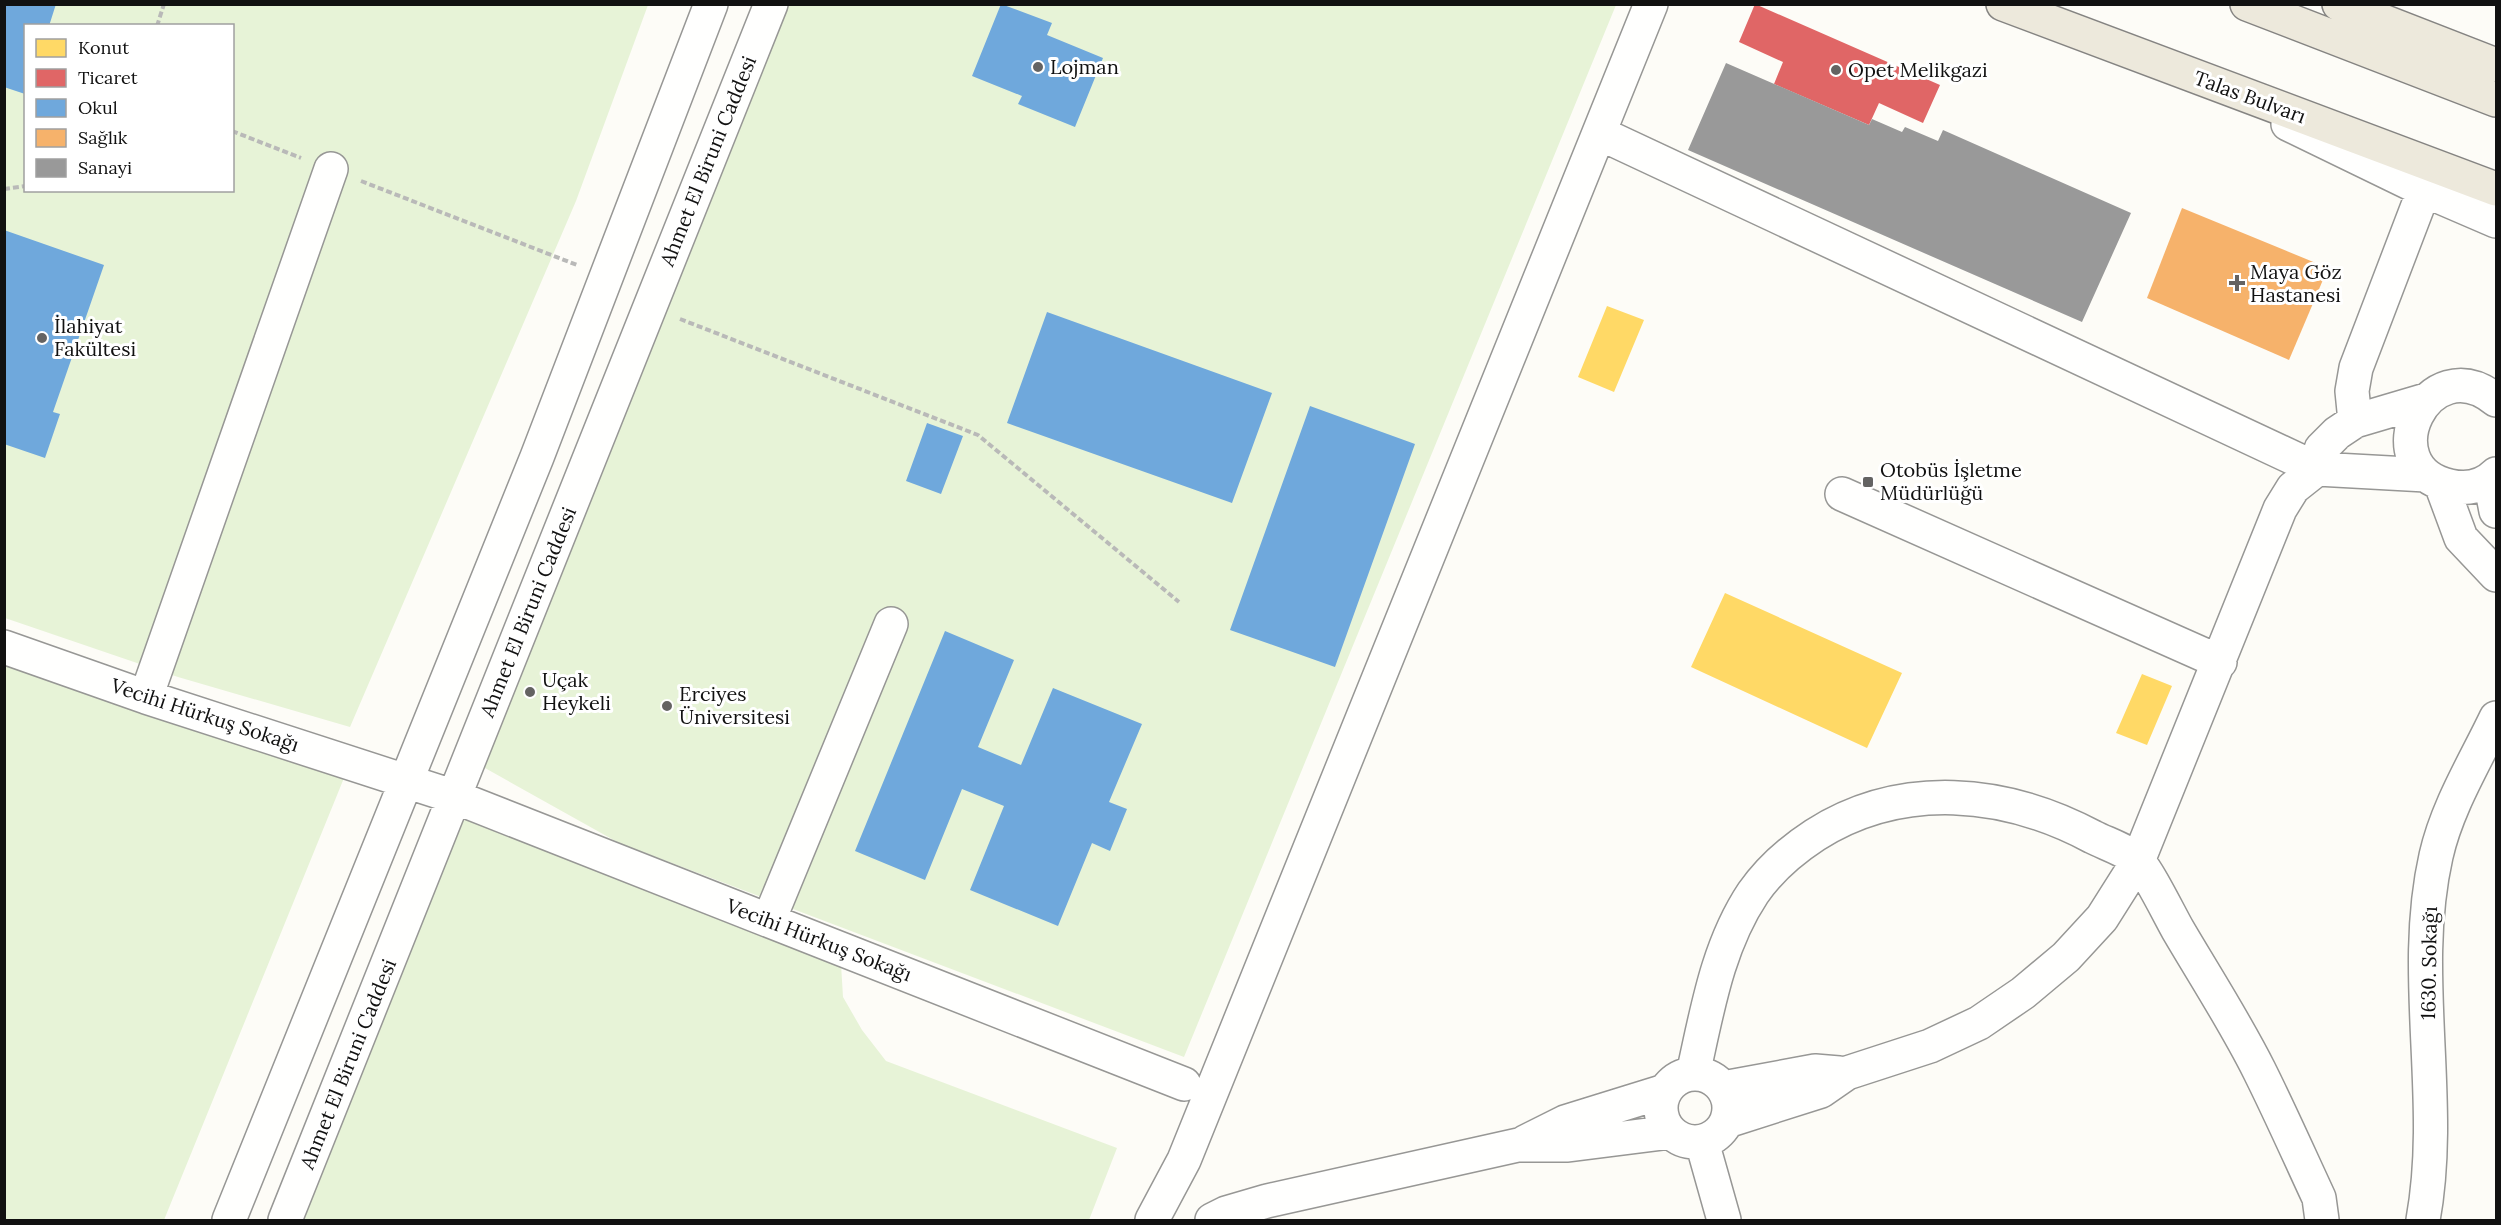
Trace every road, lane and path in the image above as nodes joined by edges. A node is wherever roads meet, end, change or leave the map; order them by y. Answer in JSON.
{"nodes":[{"id":1,"x":164,"y":4,"type":"edge"},
{"id":2,"x":711,"y":4,"type":"edge"},
{"id":3,"x":771,"y":4,"type":"edge"},
{"id":4,"x":1651,"y":4,"type":"edge"},
{"id":5,"x":2003,"y":4,"type":"edge"},
{"id":6,"x":2247,"y":4,"type":"edge"},
{"id":7,"x":2338,"y":4,"type":"edge"},
{"id":8,"x":158,"y":24,"type":"edge"},
{"id":9,"x":2496,"y":66,"type":"edge"},
{"id":10,"x":2178,"y":71,"type":"junction"},
{"id":11,"x":2496,"y":100,"type":"edge"},
{"id":12,"x":234,"y":132,"type":"edge"},
{"id":13,"x":1599,"y":132,"type":"junction"},
{"id":14,"x":331,"y":169,"type":"junction"},
{"id":15,"x":24,"y":186,"type":"edge"},
{"id":16,"x":4,"y":189,"type":"edge"},
{"id":17,"x":2496,"y":189,"type":"edge"},
{"id":18,"x":2424,"y":190,"type":"junction"},
{"id":19,"x":2496,"y":221,"type":"edge"},
{"id":20,"x":606,"y":276,"type":"junction"},
{"id":21,"x":650,"y":307,"type":"junction"},
{"id":22,"x":2488,"y":387,"type":"edge"},
{"id":23,"x":2426,"y":400,"type":"junction"},
{"id":24,"x":2355,"y":421,"type":"junction"},
{"id":25,"x":2317,"y":469,"type":"junction"},
{"id":26,"x":2434,"y":480,"type":"junction"},
{"id":27,"x":2494,"y":488,"type":"edge"},
{"id":28,"x":1842,"y":494,"type":"dead end"},
{"id":29,"x":2496,"y":575,"type":"edge"},
{"id":30,"x":482,"y":592,"type":"junction"},
{"id":31,"x":1179,"y":603,"type":"dead end"},
{"id":32,"x":527,"y":612,"type":"junction"},
{"id":33,"x":891,"y":624,"type":"dead end"},
{"id":34,"x":4,"y":647,"type":"edge"},
{"id":35,"x":2220,"y":662,"type":"junction"},
{"id":36,"x":146,"y":697,"type":"junction"},
{"id":37,"x":2496,"y":718,"type":"edge"},
{"id":38,"x":407,"y":781,"type":"junction"},
{"id":39,"x":455,"y":797,"type":"junction"},
{"id":40,"x":2138,"y":861,"type":"junction"},
{"id":41,"x":769,"y":920,"type":"junction"},
{"id":42,"x":1847,"y":1073,"type":"junction"},
{"id":43,"x":1693,"y":1074,"type":"junction"},
{"id":44,"x":1184,"y":1084,"type":"dead end"},
{"id":45,"x":1723,"y":1088,"type":"junction"},
{"id":46,"x":1665,"y":1091,"type":"junction"},
{"id":47,"x":1727,"y":1121,"type":"junction"},
{"id":48,"x":1671,"y":1132,"type":"junction"},
{"id":49,"x":1702,"y":1142,"type":"junction"},
{"id":50,"x":1518,"y":1145,"type":"junction"},
{"id":51,"x":230,"y":1221,"type":"edge"},
{"id":52,"x":285,"y":1221,"type":"edge"},
{"id":53,"x":1152,"y":1221,"type":"edge"},
{"id":54,"x":1212,"y":1221,"type":"edge"},
{"id":55,"x":1724,"y":1221,"type":"edge"},
{"id":56,"x":2322,"y":1221,"type":"edge"},
{"id":57,"x":2422,"y":1221,"type":"edge"}],
"edges":[{"from":1,"to":8,"type":"path"},
{"from":2,"to":20,"type":"street"},
{"from":3,"to":21,"type":"street","name":"Ahmet El Biruni Caddesi"},
{"from":4,"to":13,"type":"street"},
{"from":5,"to":10,"type":"main road","name":"Talas Bulvarı"},
{"from":6,"to":11,"type":"main road"},
{"from":7,"to":9,"type":"main road"},
{"from":10,"to":17,"type":"main road","name":"Talas Bulvarı"},
{"from":10,"to":18,"type":"street"},
{"from":12,"to":14,"type":"path"},
{"from":13,"to":25,"type":"street"},
{"from":13,"to":53,"type":"street"},
{"from":14,"to":20,"type":"path"},
{"from":14,"to":36,"type":"street"},
{"from":15,"to":16,"type":"path"},
{"from":18,"to":19,"type":"street"},
{"from":18,"to":24,"type":"street"},
{"from":20,"to":30,"type":"street"},
{"from":21,"to":31,"type":"path"},
{"from":21,"to":32,"type":"street","name":"Ahmet El Biruni Caddesi"},
{"from":22,"to":23,"type":"street"},
{"from":23,"to":24,"type":"street"},
{"from":23,"to":26,"type":"street"},
{"from":24,"to":25,"type":"street"},
{"from":25,"to":26,"type":"street"},
{"from":25,"to":35,"type":"street"},
{"from":26,"to":27,"type":"street"},
{"from":26,"to":29,"type":"street"},
{"from":28,"to":35,"type":"street"},
{"from":30,"to":32,"type":"street"},
{"from":30,"to":38,"type":"street"},
{"from":32,"to":39,"type":"street","name":"Ahmet El Biruni Caddesi"},
{"from":33,"to":41,"type":"street"},
{"from":34,"to":36,"type":"street","name":"Vecihi Hürkuş Sokağı"},
{"from":35,"to":40,"type":"street"},
{"from":36,"to":38,"type":"street","name":"Vecihi Hürkuş Sokağı"},
{"from":37,"to":57,"type":"street","name":"1630. Sokağı"},
{"from":38,"to":39,"type":"street","name":"Vecihi Hürkuş Sokağı"},
{"from":38,"to":51,"type":"street"},
{"from":39,"to":41,"type":"street","name":"Vecihi Hürkuş Sokağı"},
{"from":39,"to":52,"type":"street","name":"Ahmet El Biruni Caddesi"},
{"from":40,"to":42,"type":"street"},
{"from":40,"to":43,"type":"street"},
{"from":40,"to":56,"type":"street"},
{"from":41,"to":44,"type":"street","name":"Vecihi Hürkuş Sokağı"},
{"from":42,"to":45,"type":"street"},
{"from":42,"to":47,"type":"street"},
{"from":43,"to":45,"type":"street"},
{"from":43,"to":46,"type":"street"},
{"from":45,"to":47,"type":"street"},
{"from":46,"to":48,"type":"street"},
{"from":46,"to":50,"type":"street"},
{"from":47,"to":49,"type":"street"},
{"from":48,"to":49,"type":"street"},
{"from":48,"to":50,"type":"street"},
{"from":49,"to":55,"type":"street"},
{"from":50,"to":54,"type":"street"}]}
